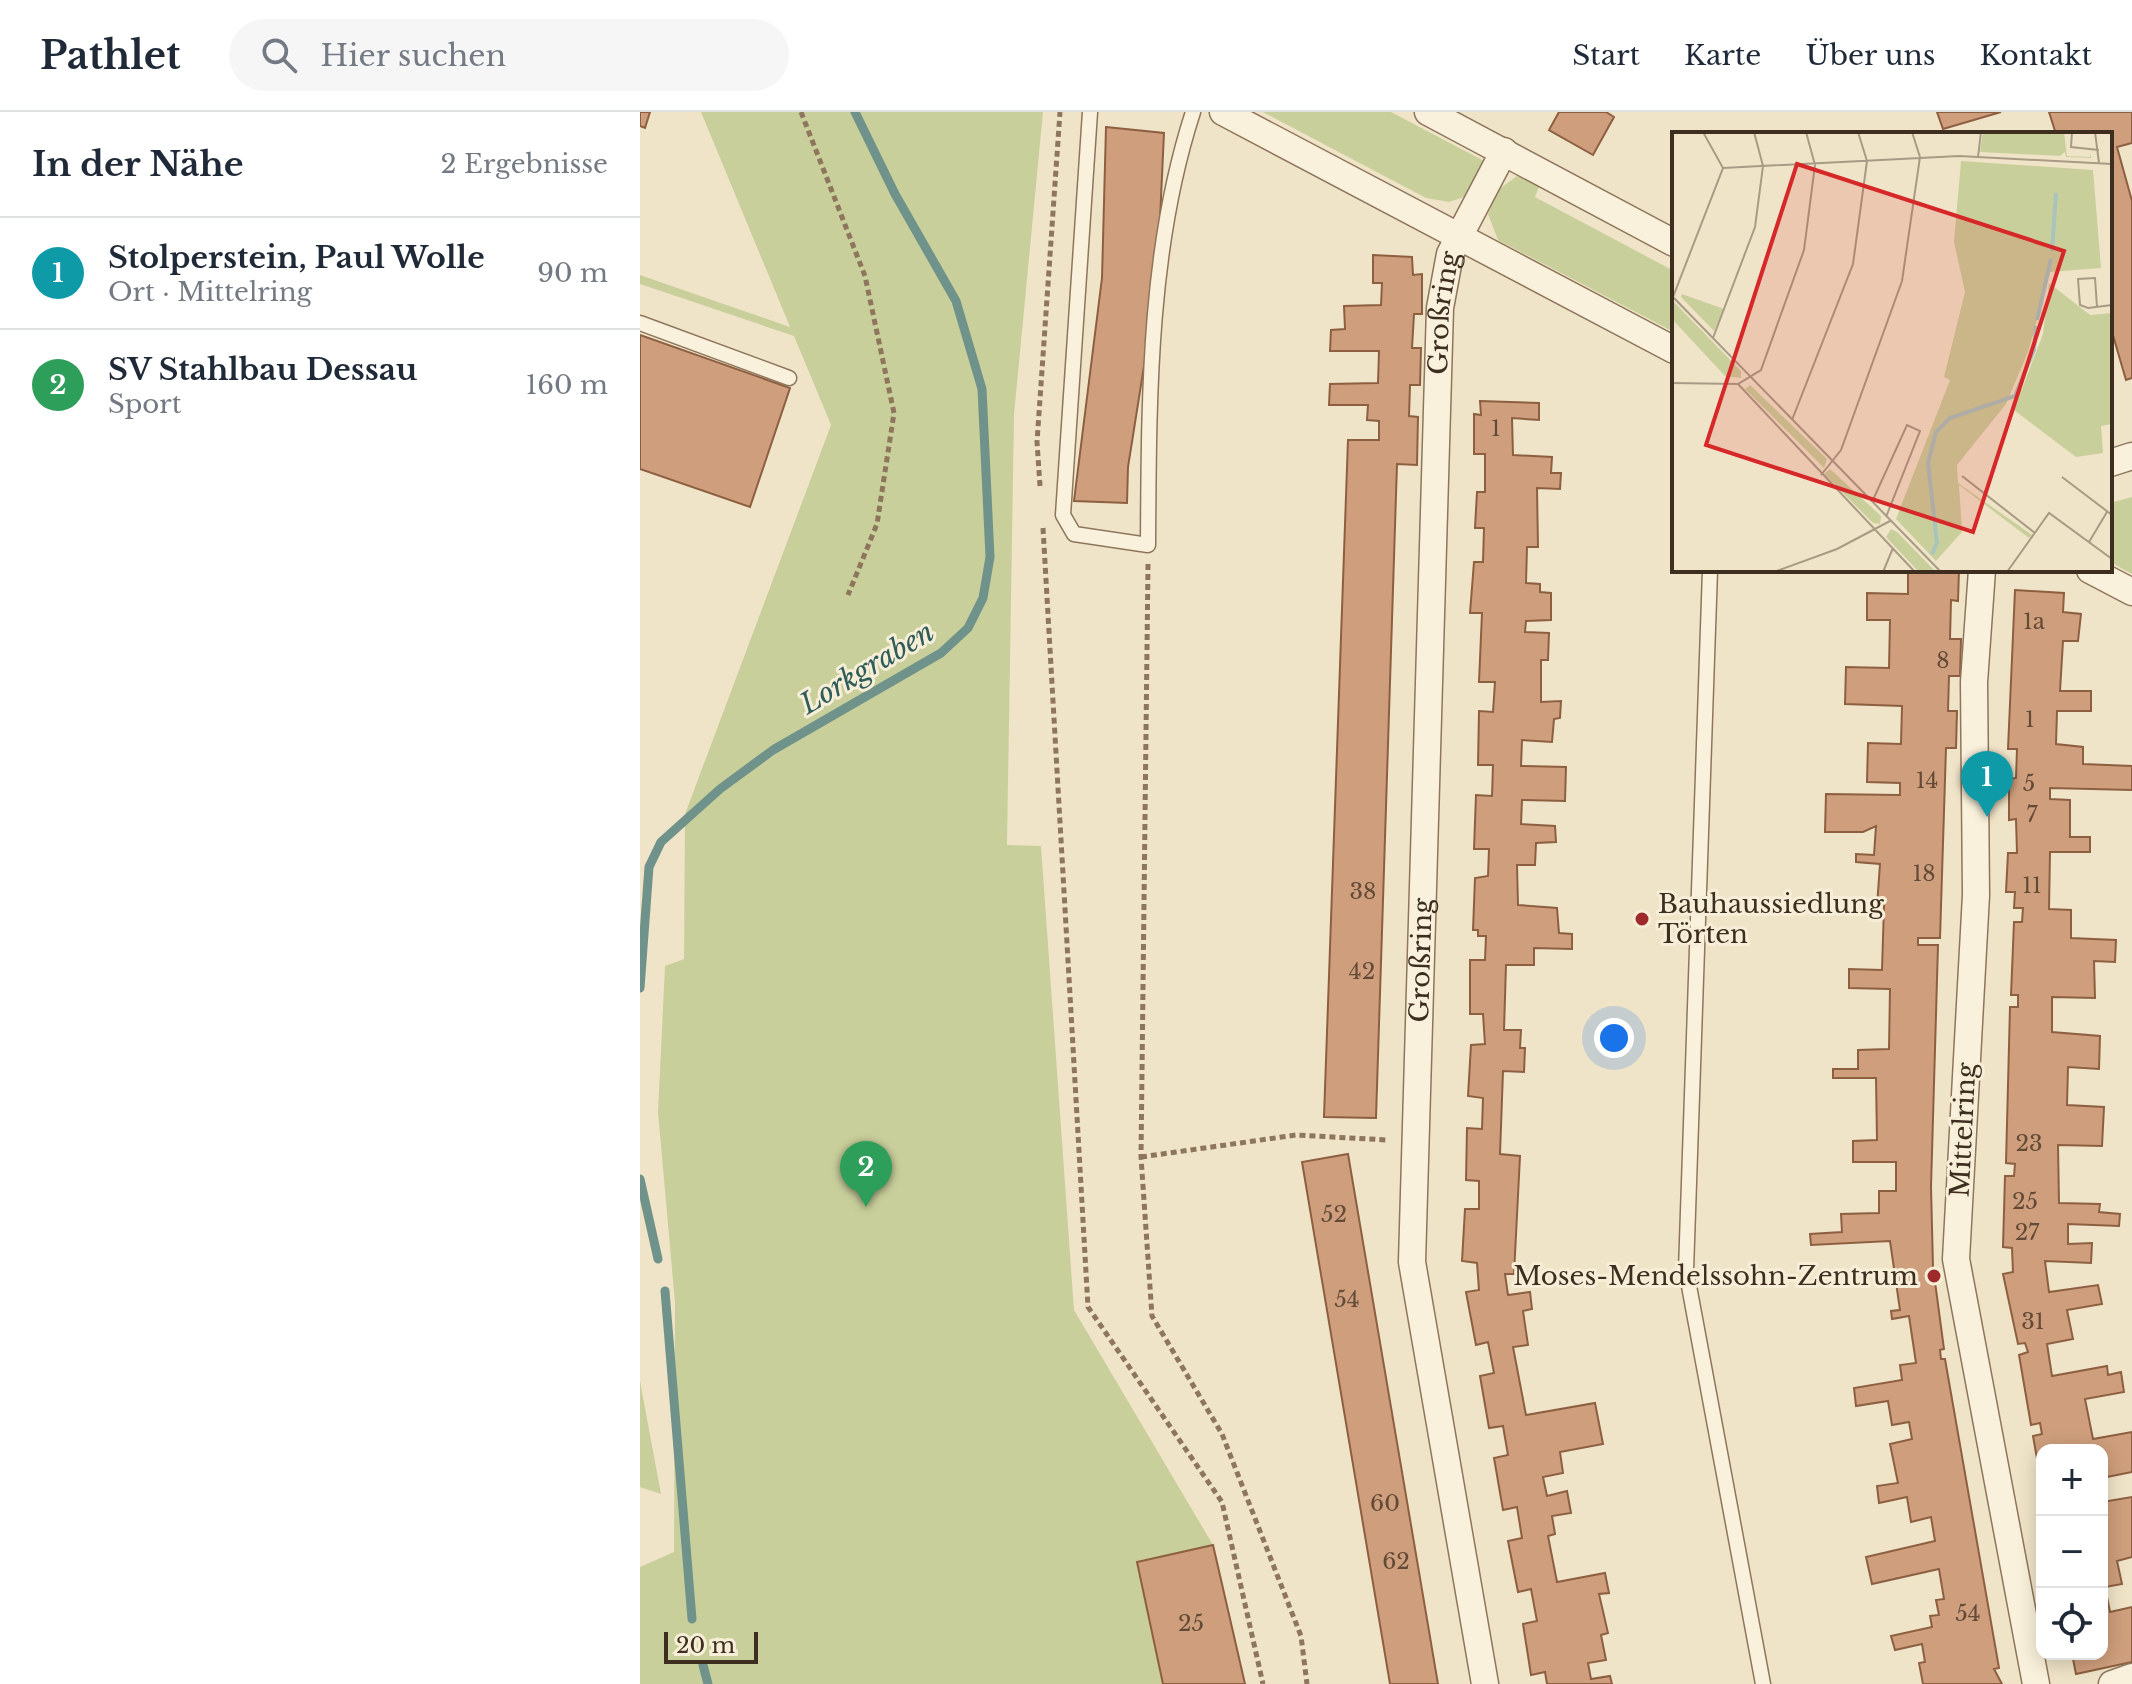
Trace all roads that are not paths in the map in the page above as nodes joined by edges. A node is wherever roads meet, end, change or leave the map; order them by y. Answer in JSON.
{"nodes":[{"id":1,"x":1090,"y":112,"type":"edge"},
{"id":2,"x":1193,"y":112,"type":"edge"},
{"id":3,"x":1223,"y":112,"type":"edge"},
{"id":4,"x":1428,"y":112,"type":"edge"},
{"id":5,"x":1504,"y":151,"type":"junction"},
{"id":6,"x":1460,"y":236,"type":"junction"},
{"id":7,"x":1672,"y":242,"type":"edge"},
{"id":8,"x":640,"y":323,"type":"edge"},
{"id":9,"x":1672,"y":349,"type":"edge"},
{"id":10,"x":789,"y":378,"type":"dead end"},
{"id":11,"x":2132,"y":456,"type":"edge"},
{"id":12,"x":2112,"y":462,"type":"edge"},
{"id":13,"x":1710,"y":572,"type":"edge"},
{"id":14,"x":1982,"y":572,"type":"edge"},
{"id":15,"x":2094,"y":572,"type":"edge"},
{"id":16,"x":2132,"y":592,"type":"edge"},
{"id":17,"x":2132,"y":1677,"type":"edge"},
{"id":18,"x":1485,"y":1684,"type":"edge"},
{"id":19,"x":1763,"y":1684,"type":"edge"},
{"id":20,"x":2036,"y":1684,"type":"edge"},
{"id":21,"x":2112,"y":1684,"type":"edge"}],
"edges":[{"from":1,"to":2,"type":"lane"},
{"from":3,"to":6,"type":"street"},
{"from":4,"to":5,"type":"street"},
{"from":5,"to":6,"type":"street","name":"Großring"},
{"from":5,"to":7,"type":"street"},
{"from":6,"to":9,"type":"street"},
{"from":6,"to":18,"type":"street","name":"Großring"},
{"from":8,"to":10,"type":"lane"},
{"from":11,"to":12,"type":"street"},
{"from":13,"to":19,"type":"lane"},
{"from":14,"to":20,"type":"street","name":"Mittelring"},
{"from":15,"to":16,"type":"street"},
{"from":17,"to":21,"type":"street"}]}
